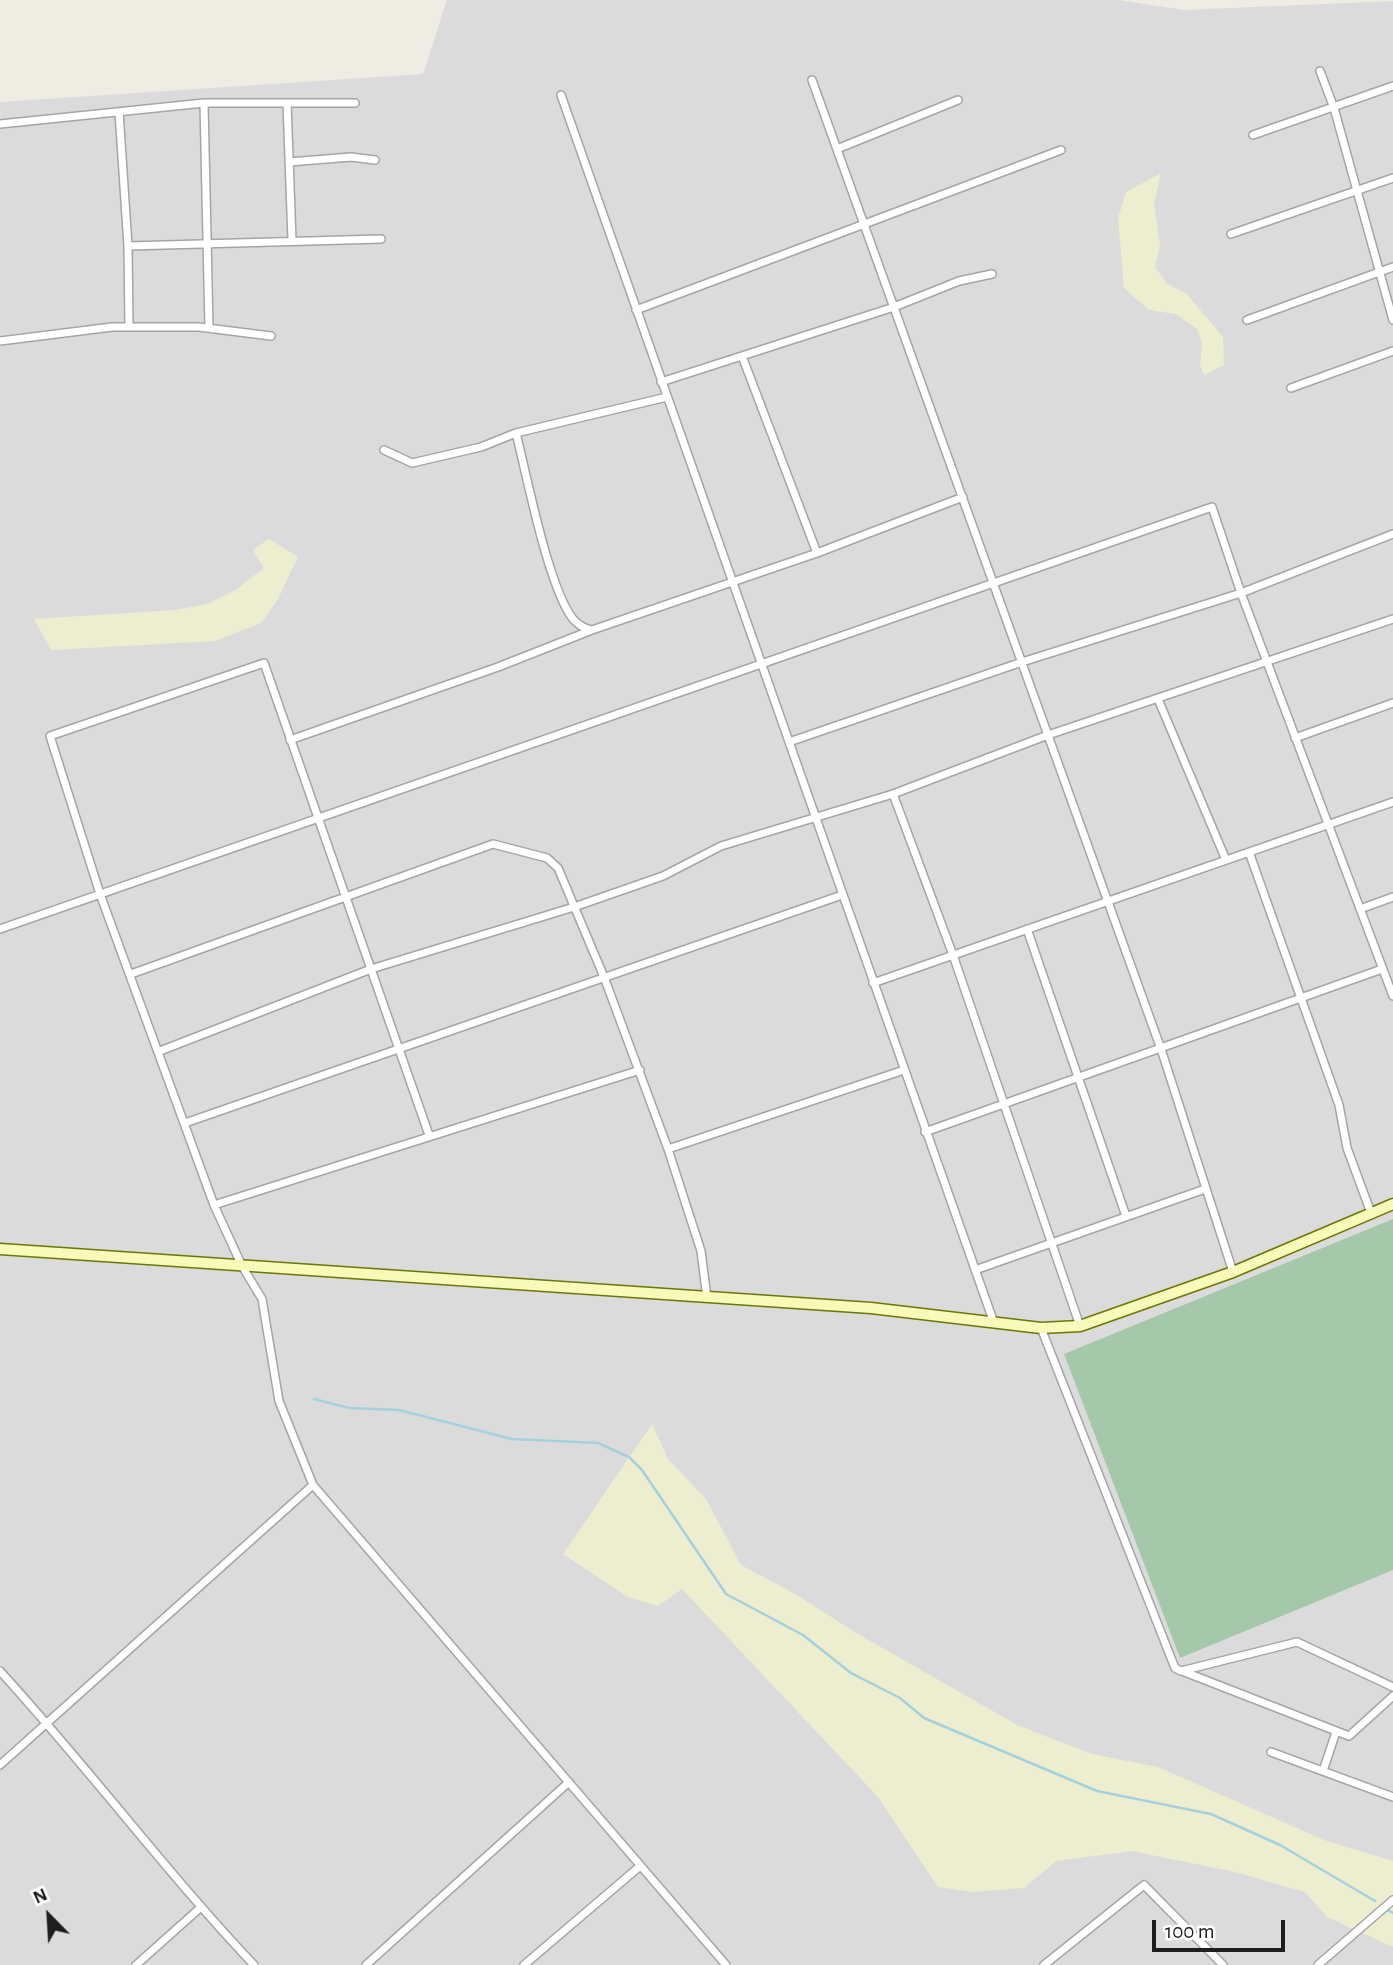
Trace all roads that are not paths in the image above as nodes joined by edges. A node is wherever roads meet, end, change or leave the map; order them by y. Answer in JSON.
{"nodes":[{"id":1,"x":1320,"y":71,"type":"dead end"},
{"id":2,"x":813,"y":80,"type":"dead end"},
{"id":3,"x":1393,"y":86,"type":"edge"},
{"id":4,"x":561,"y":95,"type":"dead end"},
{"id":5,"x":958,"y":100,"type":"dead end"},
{"id":6,"x":204,"y":103,"type":"junction"},
{"id":7,"x":287,"y":103,"type":"junction"},
{"id":8,"x":355,"y":103,"type":"dead end"},
{"id":9,"x":1334,"y":107,"type":"junction"},
{"id":10,"x":119,"y":112,"type":"junction"},
{"id":11,"x":0,"y":124,"type":"edge"},
{"id":12,"x":1253,"y":135,"type":"dead end"},
{"id":13,"x":837,"y":149,"type":"junction"},
{"id":14,"x":1061,"y":150,"type":"dead end"},
{"id":15,"x":375,"y":160,"type":"dead end"},
{"id":16,"x":289,"y":162,"type":"junction"},
{"id":17,"x":1393,"y":178,"type":"edge"},
{"id":18,"x":1355,"y":191,"type":"junction"},
{"id":19,"x":864,"y":224,"type":"junction"},
{"id":20,"x":1231,"y":234,"type":"dead end"},
{"id":21,"x":381,"y":239,"type":"dead end"},
{"id":22,"x":292,"y":240,"type":"junction"},
{"id":23,"x":209,"y":242,"type":"junction"},
{"id":24,"x":128,"y":246,"type":"junction"},
{"id":25,"x":1393,"y":267,"type":"edge"},
{"id":26,"x":1379,"y":272,"type":"junction"},
{"id":27,"x":992,"y":274,"type":"dead end"},
{"id":28,"x":894,"y":307,"type":"junction"},
{"id":29,"x":636,"y":310,"type":"junction"},
{"id":30,"x":1247,"y":320,"type":"dead end"},
{"id":31,"x":1393,"y":320,"type":"edge"},
{"id":32,"x":129,"y":327,"type":"junction"},
{"id":33,"x":209,"y":328,"type":"junction"},
{"id":34,"x":271,"y":336,"type":"dead end"},
{"id":35,"x":0,"y":341,"type":"edge"},
{"id":36,"x":1393,"y":351,"type":"edge"},
{"id":37,"x":742,"y":356,"type":"junction"},
{"id":38,"x":662,"y":382,"type":"junction"},
{"id":39,"x":1291,"y":388,"type":"dead end"},
{"id":40,"x":667,"y":397,"type":"junction"},
{"id":41,"x":516,"y":433,"type":"junction"},
{"id":42,"x":384,"y":450,"type":"dead end"},
{"id":43,"x":962,"y":497,"type":"junction"},
{"id":44,"x":1393,"y":534,"type":"edge"},
{"id":45,"x":817,"y":553,"type":"junction"},
{"id":46,"x":992,"y":582,"type":"junction"},
{"id":47,"x":733,"y":583,"type":"junction"},
{"id":48,"x":1241,"y":593,"type":"junction"},
{"id":49,"x":1393,"y":619,"type":"edge"},
{"id":50,"x":592,"y":630,"type":"junction"},
{"id":51,"x":1266,"y":660,"type":"junction"},
{"id":52,"x":1022,"y":662,"type":"junction"},
{"id":53,"x":761,"y":664,"type":"junction"},
{"id":54,"x":1158,"y":699,"type":"junction"},
{"id":55,"x":1393,"y":703,"type":"edge"},
{"id":56,"x":1048,"y":735,"type":"junction"},
{"id":57,"x":1295,"y":738,"type":"junction"},
{"id":58,"x":290,"y":740,"type":"junction"},
{"id":59,"x":789,"y":742,"type":"junction"},
{"id":60,"x":893,"y":794,"type":"junction"},
{"id":61,"x":1393,"y":802,"type":"edge"},
{"id":62,"x":815,"y":817,"type":"junction"},
{"id":63,"x":318,"y":818,"type":"junction"},
{"id":64,"x":1328,"y":825,"type":"junction"},
{"id":65,"x":1249,"y":852,"type":"junction"},
{"id":66,"x":1226,"y":860,"type":"junction"},
{"id":67,"x":100,"y":894,"type":"junction"},
{"id":68,"x":842,"y":895,"type":"junction"},
{"id":69,"x":1393,"y":897,"type":"edge"},
{"id":70,"x":345,"y":898,"type":"junction"},
{"id":71,"x":1108,"y":901,"type":"junction"},
{"id":72,"x":575,"y":908,"type":"junction"},
{"id":73,"x":1360,"y":909,"type":"junction"},
{"id":74,"x":0,"y":929,"type":"edge"},
{"id":75,"x":1027,"y":929,"type":"junction"},
{"id":76,"x":953,"y":955,"type":"junction"},
{"id":77,"x":1382,"y":968,"type":"junction"},
{"id":78,"x":371,"y":969,"type":"junction"},
{"id":79,"x":131,"y":974,"type":"junction"},
{"id":80,"x":604,"y":977,"type":"junction"},
{"id":81,"x":873,"y":983,"type":"junction"},
{"id":82,"x":1393,"y":996,"type":"edge"},
{"id":83,"x":1301,"y":997,"type":"junction"},
{"id":84,"x":1161,"y":1049,"type":"junction"},
{"id":85,"x":401,"y":1050,"type":"junction"},
{"id":86,"x":160,"y":1051,"type":"junction"},
{"id":87,"x":640,"y":1070,"type":"junction"},
{"id":88,"x":904,"y":1070,"type":"junction"},
{"id":89,"x":1080,"y":1077,"type":"junction"},
{"id":90,"x":1004,"y":1104,"type":"junction"},
{"id":91,"x":185,"y":1123,"type":"junction"},
{"id":92,"x":925,"y":1132,"type":"junction"},
{"id":93,"x":429,"y":1135,"type":"junction"},
{"id":94,"x":668,"y":1149,"type":"junction"},
{"id":95,"x":1205,"y":1189,"type":"junction"},
{"id":96,"x":1393,"y":1203,"type":"edge"},
{"id":97,"x":214,"y":1205,"type":"junction"},
{"id":98,"x":1371,"y":1213,"type":"junction"},
{"id":99,"x":1126,"y":1216,"type":"junction"},
{"id":100,"x":1053,"y":1243,"type":"junction"},
{"id":101,"x":0,"y":1250,"type":"edge"},
{"id":102,"x":242,"y":1266,"type":"junction"},
{"id":103,"x":975,"y":1270,"type":"junction"},
{"id":104,"x":1233,"y":1272,"type":"junction"},
{"id":105,"x":707,"y":1298,"type":"junction"},
{"id":106,"x":993,"y":1323,"type":"junction"},
{"id":107,"x":1080,"y":1326,"type":"junction"},
{"id":108,"x":1041,"y":1328,"type":"junction"},
{"id":109,"x":313,"y":1485,"type":"junction"},
{"id":110,"x":0,"y":1671,"type":"edge"},
{"id":111,"x":1181,"y":1671,"type":"junction"},
{"id":112,"x":1393,"y":1687,"type":"edge"},
{"id":113,"x":1393,"y":1696,"type":"edge"},
{"id":114,"x":48,"y":1724,"type":"junction"},
{"id":115,"x":1336,"y":1732,"type":"junction"},
{"id":116,"x":1271,"y":1752,"type":"dead end"},
{"id":117,"x":0,"y":1765,"type":"edge"},
{"id":118,"x":1323,"y":1771,"type":"junction"},
{"id":119,"x":569,"y":1782,"type":"junction"},
{"id":120,"x":1393,"y":1797,"type":"edge"},
{"id":121,"x":639,"y":1867,"type":"junction"},
{"id":122,"x":1393,"y":1900,"type":"edge"},
{"id":123,"x":200,"y":1908,"type":"junction"},
{"id":124,"x":136,"y":1965,"type":"edge"},
{"id":125,"x":254,"y":1965,"type":"edge"},
{"id":126,"x":366,"y":1965,"type":"edge"},
{"id":127,"x":524,"y":1965,"type":"edge"},
{"id":128,"x":726,"y":1965,"type":"edge"},
{"id":129,"x":1044,"y":1965,"type":"edge"},
{"id":130,"x":1223,"y":1965,"type":"edge"},
{"id":131,"x":1318,"y":1965,"type":"edge"}],
"edges":[{"from":1,"to":9,"type":"street"},
{"from":2,"to":13,"type":"street"},
{"from":3,"to":9,"type":"street"},
{"from":4,"to":29,"type":"street"},
{"from":5,"to":13,"type":"street"},
{"from":6,"to":7,"type":"street"},
{"from":6,"to":10,"type":"street"},
{"from":6,"to":23,"type":"street"},
{"from":7,"to":8,"type":"street"},
{"from":7,"to":16,"type":"street"},
{"from":9,"to":12,"type":"street"},
{"from":9,"to":18,"type":"street"},
{"from":10,"to":11,"type":"street"},
{"from":10,"to":24,"type":"street"},
{"from":13,"to":19,"type":"street"},
{"from":14,"to":19,"type":"street"},
{"from":15,"to":16,"type":"street"},
{"from":16,"to":22,"type":"street"},
{"from":17,"to":18,"type":"street"},
{"from":18,"to":20,"type":"street"},
{"from":18,"to":26,"type":"street"},
{"from":19,"to":28,"type":"street"},
{"from":19,"to":29,"type":"street"},
{"from":21,"to":22,"type":"street"},
{"from":22,"to":23,"type":"street"},
{"from":23,"to":24,"type":"street"},
{"from":23,"to":33,"type":"street"},
{"from":24,"to":32,"type":"street"},
{"from":25,"to":26,"type":"street"},
{"from":26,"to":30,"type":"street"},
{"from":26,"to":31,"type":"street"},
{"from":27,"to":28,"type":"street"},
{"from":28,"to":37,"type":"street"},
{"from":28,"to":43,"type":"street"},
{"from":29,"to":38,"type":"street"},
{"from":32,"to":33,"type":"street"},
{"from":32,"to":35,"type":"street"},
{"from":33,"to":34,"type":"street"},
{"from":36,"to":39,"type":"street"},
{"from":37,"to":38,"type":"street"},
{"from":37,"to":45,"type":"street"},
{"from":38,"to":40,"type":"street"},
{"from":40,"to":41,"type":"street"},
{"from":40,"to":47,"type":"street"},
{"from":41,"to":42,"type":"street"},
{"from":41,"to":50,"type":"street"},
{"from":43,"to":45,"type":"street"},
{"from":43,"to":46,"type":"street"},
{"from":44,"to":48,"type":"street"},
{"from":45,"to":47,"type":"street"},
{"from":46,"to":48,"type":"street"},
{"from":46,"to":52,"type":"street"},
{"from":46,"to":53,"type":"street"},
{"from":47,"to":50,"type":"street"},
{"from":47,"to":53,"type":"street"},
{"from":48,"to":51,"type":"street"},
{"from":48,"to":52,"type":"street"},
{"from":49,"to":51,"type":"street"},
{"from":50,"to":58,"type":"street"},
{"from":51,"to":54,"type":"street"},
{"from":51,"to":57,"type":"street"},
{"from":52,"to":56,"type":"street"},
{"from":52,"to":59,"type":"street"},
{"from":53,"to":59,"type":"street"},
{"from":53,"to":63,"type":"street"},
{"from":54,"to":56,"type":"street"},
{"from":54,"to":66,"type":"street"},
{"from":55,"to":57,"type":"street"},
{"from":56,"to":60,"type":"street"},
{"from":56,"to":71,"type":"street"},
{"from":57,"to":64,"type":"street"},
{"from":58,"to":63,"type":"street"},
{"from":58,"to":67,"type":"street"},
{"from":59,"to":62,"type":"street"},
{"from":60,"to":62,"type":"street"},
{"from":60,"to":76,"type":"street"},
{"from":61,"to":64,"type":"street"},
{"from":62,"to":68,"type":"street"},
{"from":62,"to":72,"type":"street"},
{"from":63,"to":67,"type":"street"},
{"from":63,"to":70,"type":"street"},
{"from":64,"to":65,"type":"street"},
{"from":64,"to":73,"type":"street"},
{"from":65,"to":66,"type":"street"},
{"from":65,"to":83,"type":"street"},
{"from":66,"to":71,"type":"street"},
{"from":67,"to":74,"type":"street"},
{"from":67,"to":79,"type":"street"},
{"from":68,"to":80,"type":"street"},
{"from":68,"to":81,"type":"street"},
{"from":69,"to":73,"type":"street"},
{"from":70,"to":72,"type":"street"},
{"from":70,"to":78,"type":"street"},
{"from":70,"to":79,"type":"street"},
{"from":71,"to":75,"type":"street"},
{"from":71,"to":84,"type":"street"},
{"from":72,"to":78,"type":"street"},
{"from":72,"to":80,"type":"street"},
{"from":73,"to":77,"type":"street"},
{"from":75,"to":76,"type":"street"},
{"from":75,"to":89,"type":"street"},
{"from":76,"to":81,"type":"street"},
{"from":76,"to":90,"type":"street"},
{"from":77,"to":82,"type":"street"},
{"from":77,"to":83,"type":"street"},
{"from":78,"to":85,"type":"street"},
{"from":78,"to":86,"type":"street"},
{"from":79,"to":86,"type":"street"},
{"from":80,"to":85,"type":"street"},
{"from":80,"to":87,"type":"street"},
{"from":81,"to":88,"type":"street"},
{"from":83,"to":84,"type":"street"},
{"from":83,"to":98,"type":"street"},
{"from":84,"to":89,"type":"street"},
{"from":84,"to":95,"type":"street"},
{"from":85,"to":91,"type":"street"},
{"from":85,"to":93,"type":"street"},
{"from":86,"to":91,"type":"street"},
{"from":87,"to":93,"type":"street"},
{"from":87,"to":94,"type":"street"},
{"from":88,"to":92,"type":"street"},
{"from":88,"to":94,"type":"street"},
{"from":89,"to":90,"type":"street"},
{"from":89,"to":99,"type":"street"},
{"from":90,"to":92,"type":"street"},
{"from":90,"to":100,"type":"street"},
{"from":91,"to":97,"type":"street"},
{"from":92,"to":103,"type":"street"},
{"from":93,"to":97,"type":"street"},
{"from":94,"to":105,"type":"street"},
{"from":95,"to":99,"type":"street"},
{"from":95,"to":104,"type":"street"},
{"from":96,"to":98,"type":"street"},
{"from":97,"to":102,"type":"street"},
{"from":98,"to":104,"type":"street"},
{"from":99,"to":100,"type":"street"},
{"from":100,"to":103,"type":"street"},
{"from":100,"to":107,"type":"street"},
{"from":101,"to":102,"type":"street"},
{"from":102,"to":105,"type":"street"},
{"from":102,"to":109,"type":"street"},
{"from":103,"to":106,"type":"street"},
{"from":104,"to":107,"type":"street"},
{"from":105,"to":106,"type":"street"},
{"from":106,"to":108,"type":"street"},
{"from":107,"to":108,"type":"street"},
{"from":108,"to":111,"type":"street"},
{"from":109,"to":114,"type":"street"},
{"from":109,"to":119,"type":"street"},
{"from":110,"to":114,"type":"street"},
{"from":111,"to":112,"type":"street"},
{"from":111,"to":115,"type":"street"},
{"from":113,"to":115,"type":"street"},
{"from":114,"to":117,"type":"street"},
{"from":114,"to":123,"type":"street"},
{"from":115,"to":118,"type":"street"},
{"from":116,"to":118,"type":"street"},
{"from":118,"to":120,"type":"street"},
{"from":119,"to":121,"type":"street"},
{"from":119,"to":126,"type":"street"},
{"from":121,"to":127,"type":"street"},
{"from":121,"to":128,"type":"street"},
{"from":122,"to":131,"type":"street"},
{"from":123,"to":124,"type":"street"},
{"from":123,"to":125,"type":"street"},
{"from":129,"to":130,"type":"street"}]}
